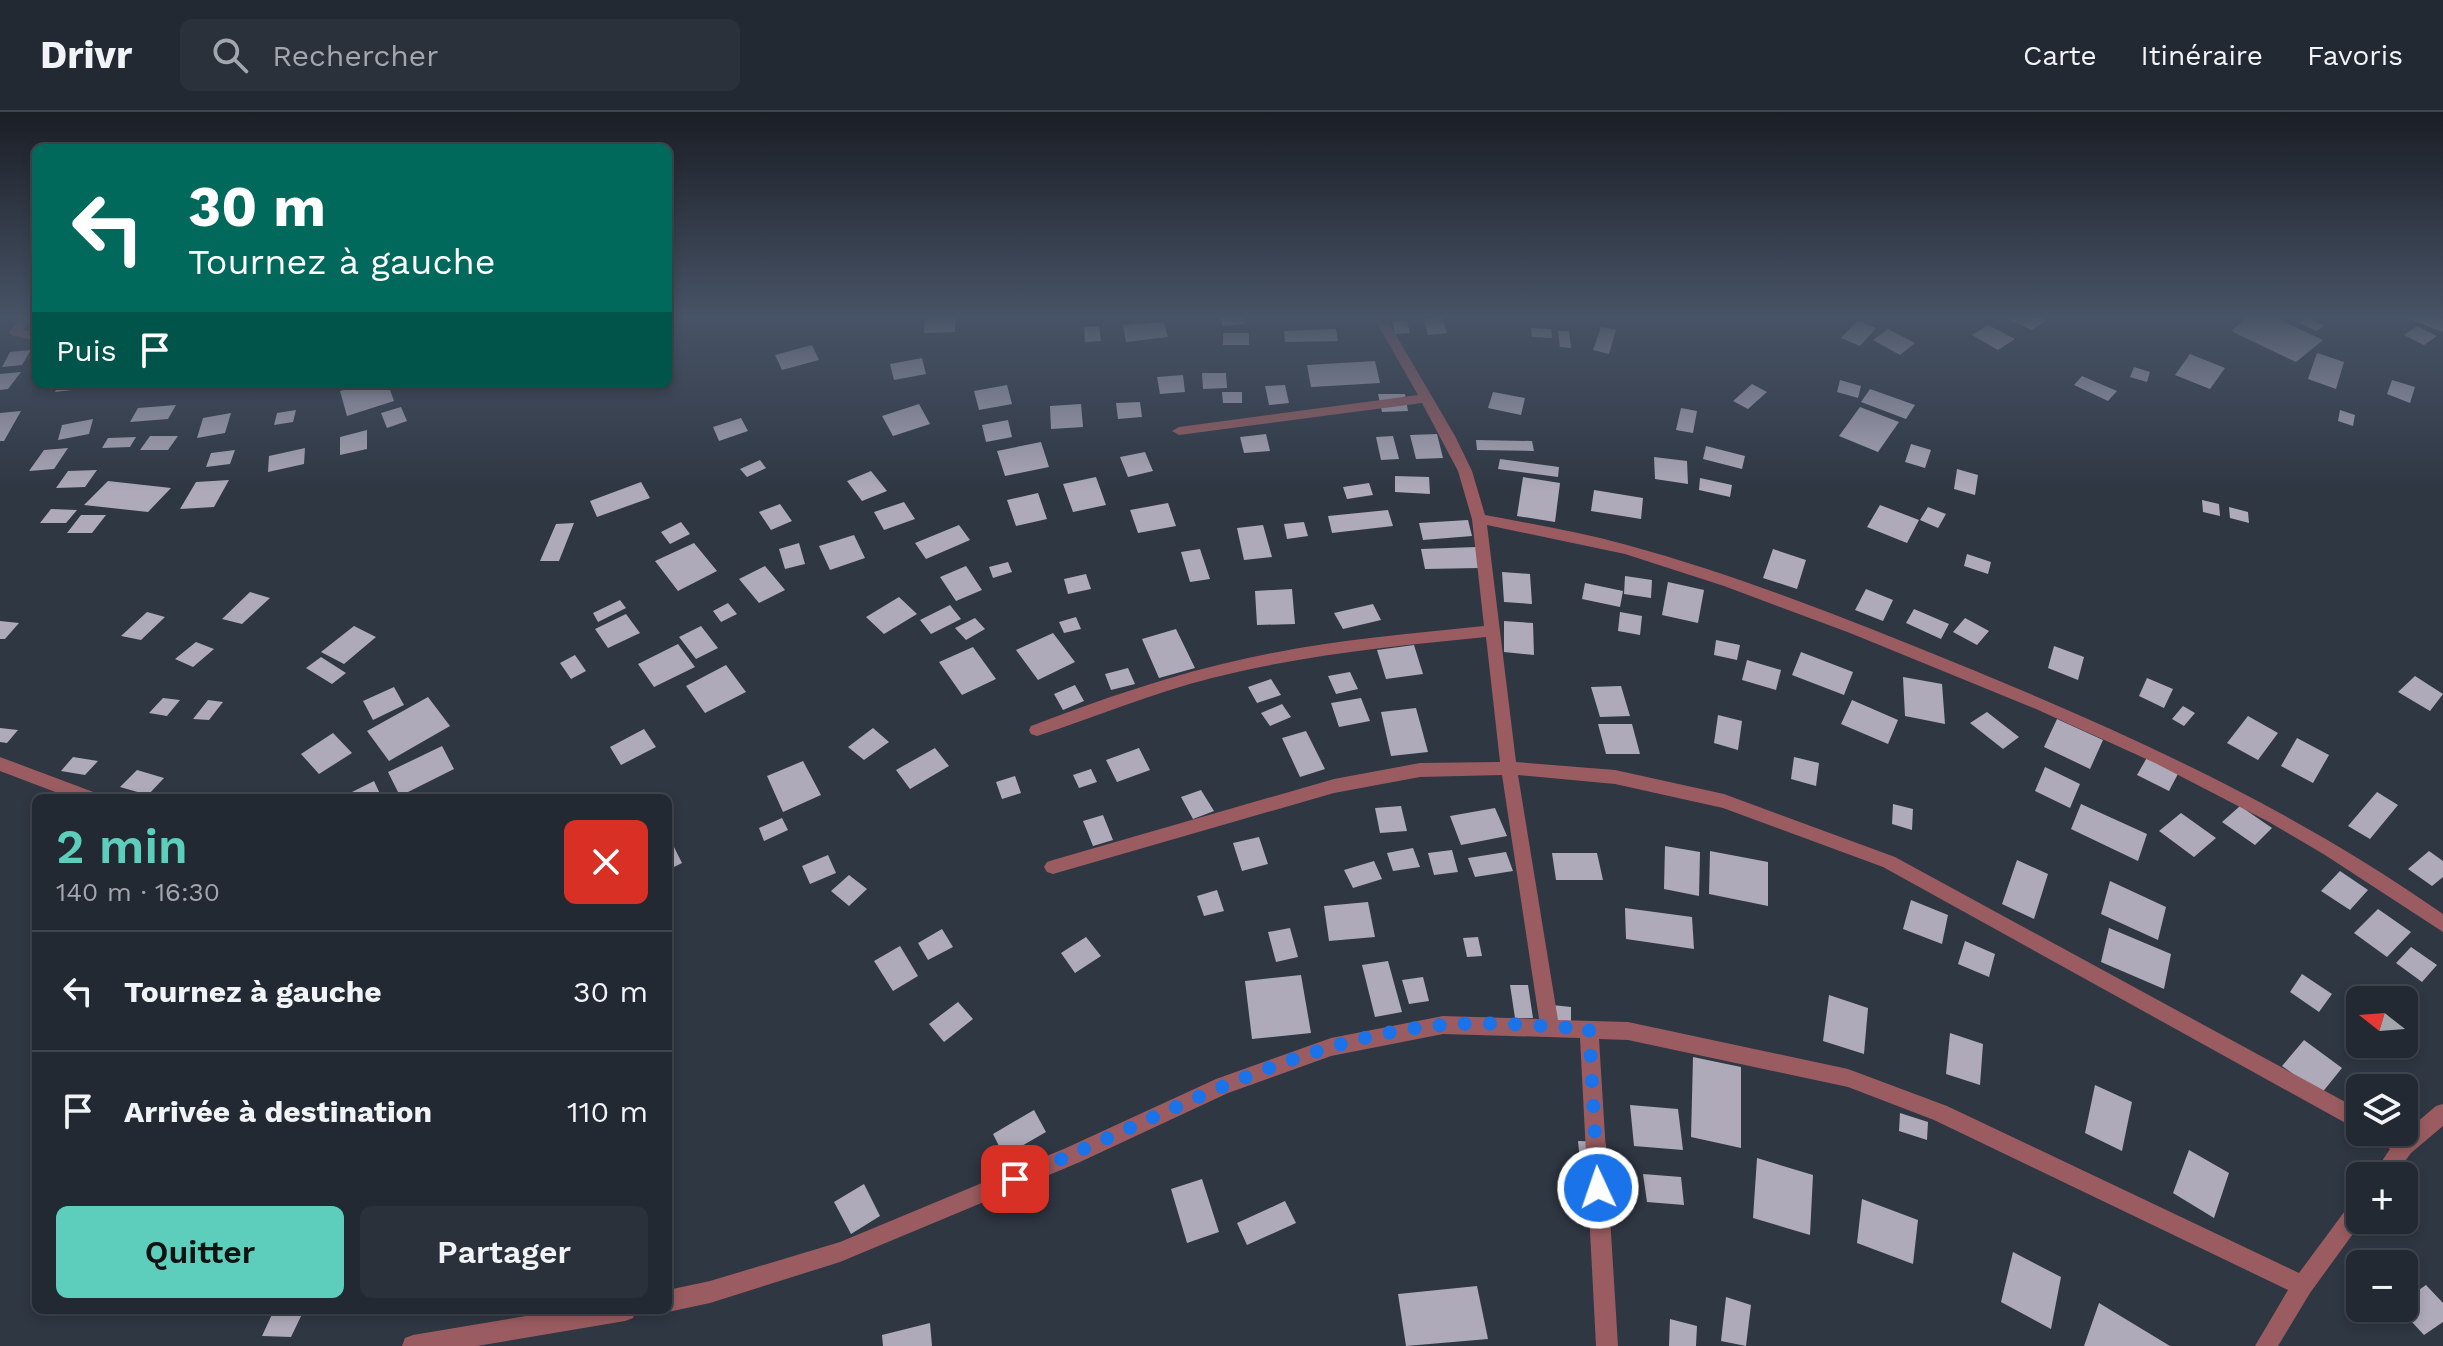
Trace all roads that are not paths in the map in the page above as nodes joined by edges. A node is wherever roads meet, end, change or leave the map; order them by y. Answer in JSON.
{"nodes":[{"id":1,"x":1414,"y":376,"type":"edge"},
{"id":2,"x":1427,"y":398,"type":"junction"},
{"id":3,"x":1179,"y":431,"type":"dead end"},
{"id":4,"x":1479,"y":519,"type":"junction"},
{"id":5,"x":1494,"y":631,"type":"junction"},
{"id":6,"x":1037,"y":730,"type":"dead end"},
{"id":7,"x":0,"y":764,"type":"edge"},
{"id":8,"x":1509,"y":768,"type":"junction"},
{"id":9,"x":79,"y":794,"type":"edge"},
{"id":10,"x":1053,"y":867,"type":"dead end"},
{"id":11,"x":2443,"y":924,"type":"edge"},
{"id":12,"x":1550,"y":1027,"type":"junction"},
{"id":13,"x":1589,"y":1029,"type":"junction"},
{"id":14,"x":2346,"y":1113,"type":"edge"},
{"id":15,"x":2443,"y":1113,"type":"edge"},
{"id":16,"x":2418,"y":1134,"type":"edge"},
{"id":17,"x":2404,"y":1146,"type":"edge"},
{"id":18,"x":2392,"y":1162,"type":"edge"},
{"id":19,"x":2346,"y":1226,"type":"edge"},
{"id":20,"x":2303,"y":1286,"type":"junction"},
{"id":21,"x":672,"y":1300,"type":"edge"},
{"id":22,"x":601,"y":1314,"type":"edge"},
{"id":23,"x":413,"y":1346,"type":"edge"},
{"id":24,"x":1607,"y":1346,"type":"edge"},
{"id":25,"x":2266,"y":1346,"type":"edge"}],
"edges":[{"from":1,"to":2,"type":"street"},
{"from":2,"to":3,"type":"street"},
{"from":2,"to":4,"type":"street"},
{"from":4,"to":5,"type":"street"},
{"from":4,"to":11,"type":"street"},
{"from":5,"to":6,"type":"street"},
{"from":5,"to":8,"type":"street"},
{"from":7,"to":9,"type":"street"},
{"from":8,"to":10,"type":"street"},
{"from":8,"to":12,"type":"street"},
{"from":8,"to":14,"type":"street"},
{"from":12,"to":13,"type":"street"},
{"from":12,"to":21,"type":"street"},
{"from":13,"to":20,"type":"street"},
{"from":13,"to":24,"type":"street"},
{"from":15,"to":16,"type":"street"},
{"from":17,"to":18,"type":"street"},
{"from":19,"to":20,"type":"street"},
{"from":20,"to":25,"type":"street"},
{"from":22,"to":23,"type":"street"}]}
